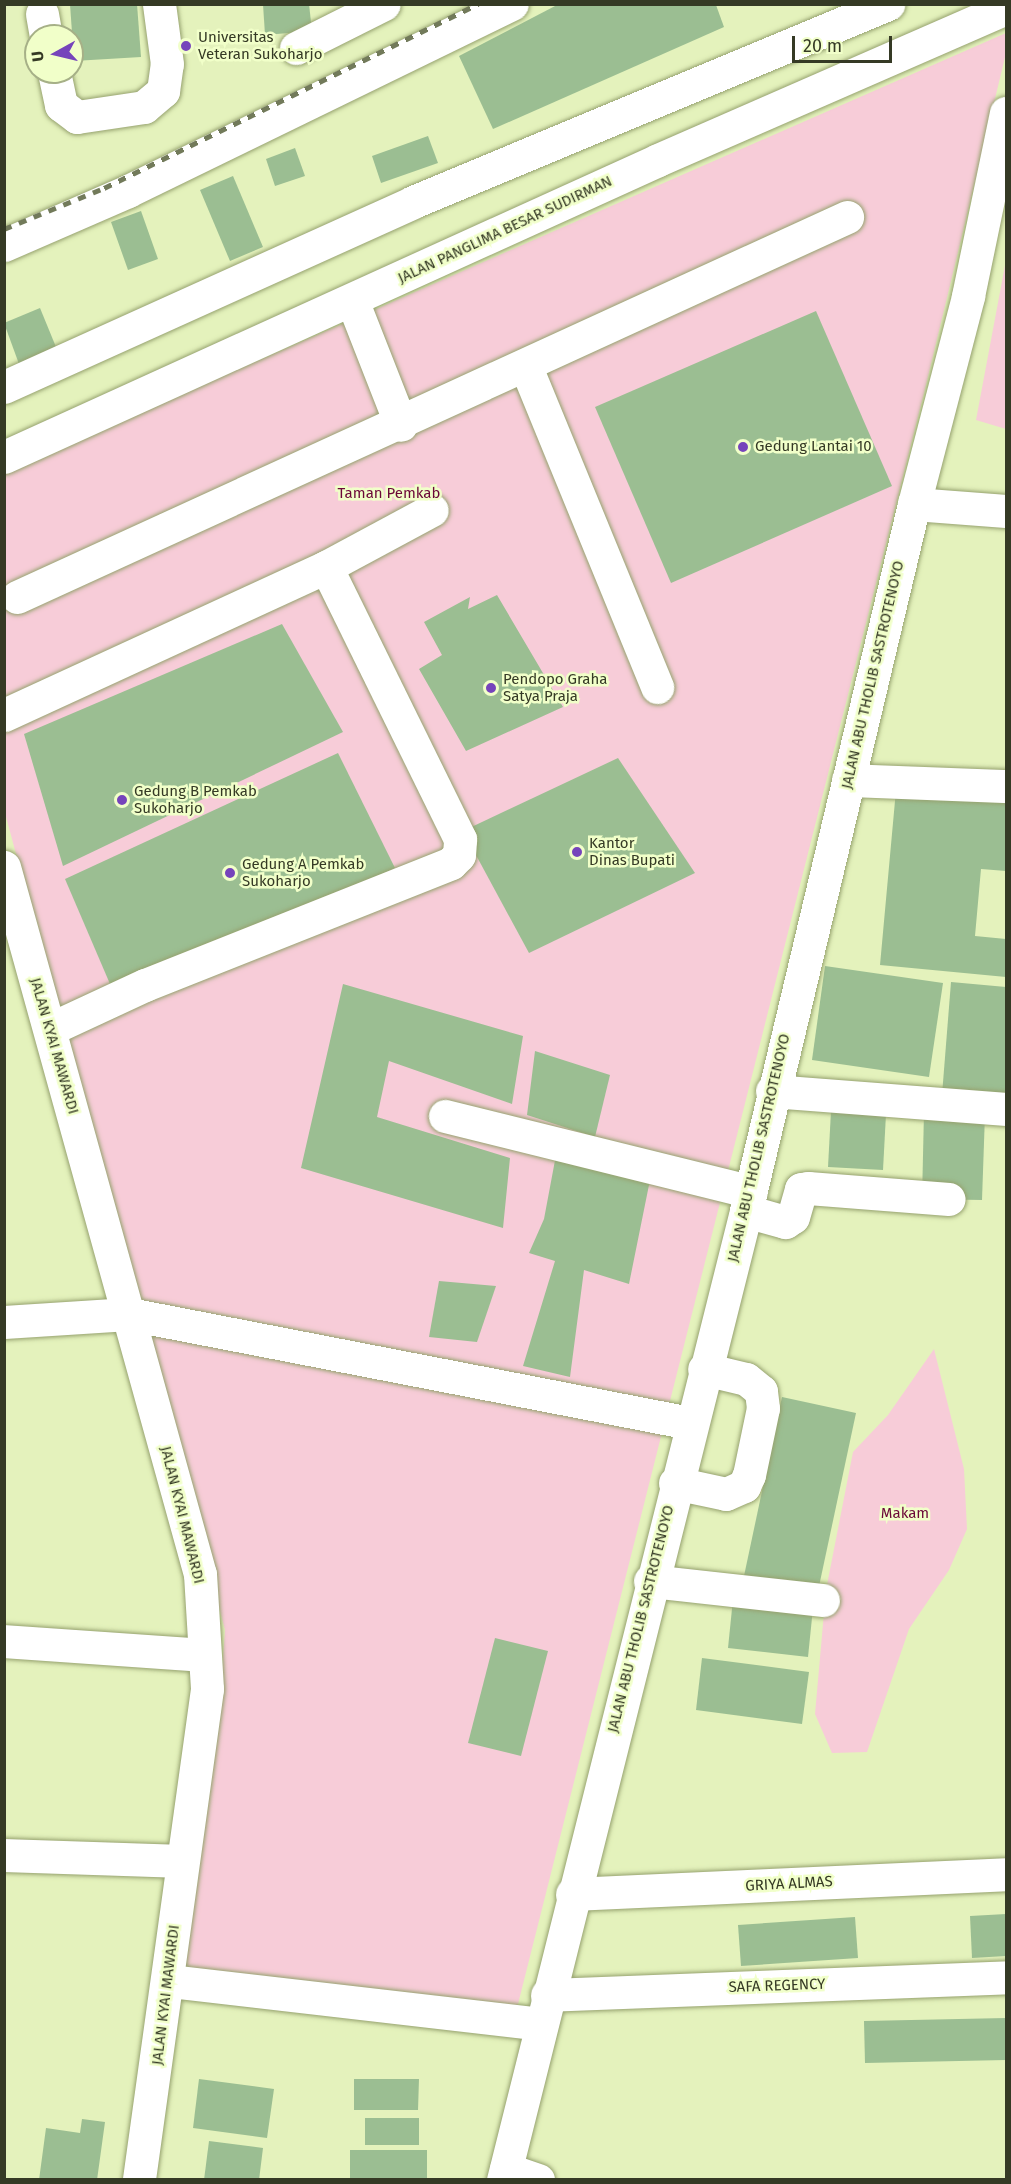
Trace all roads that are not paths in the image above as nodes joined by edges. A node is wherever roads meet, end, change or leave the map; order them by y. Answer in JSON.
{"nodes":[{"id":1,"x":159,"y":4,"type":"edge"},
{"id":2,"x":384,"y":4,"type":"edge"},
{"id":3,"x":512,"y":4,"type":"edge"},
{"id":4,"x":888,"y":4,"type":"edge"},
{"id":5,"x":1006,"y":8,"type":"edge"},
{"id":6,"x":296,"y":48,"type":"dead end"},
{"id":7,"x":57,"y":84,"type":"edge"},
{"id":8,"x":1006,"y":113,"type":"edge"},
{"id":9,"x":847,"y":217,"type":"dead end"},
{"id":10,"x":4,"y":245,"type":"edge"},
{"id":11,"x":352,"y":300,"type":"junction"},
{"id":12,"x":525,"y":367,"type":"junction"},
{"id":13,"x":4,"y":387,"type":"edge"},
{"id":14,"x":401,"y":425,"type":"junction"},
{"id":15,"x":4,"y":457,"type":"edge"},
{"id":16,"x":914,"y":504,"type":"junction"},
{"id":17,"x":432,"y":510,"type":"dead end"},
{"id":18,"x":1006,"y":511,"type":"edge"},
{"id":19,"x":326,"y":567,"type":"junction"},
{"id":20,"x":16,"y":597,"type":"dead end"},
{"id":21,"x":657,"y":687,"type":"dead end"},
{"id":22,"x":4,"y":716,"type":"edge"},
{"id":23,"x":848,"y":780,"type":"junction"},
{"id":24,"x":1006,"y":786,"type":"edge"},
{"id":25,"x":4,"y":867,"type":"edge"},
{"id":26,"x":50,"y":1029,"type":"junction"},
{"id":27,"x":772,"y":1091,"type":"junction"},
{"id":28,"x":1006,"y":1109,"type":"edge"},
{"id":29,"x":445,"y":1116,"type":"dead end"},
{"id":30,"x":949,"y":1199,"type":"dead end"},
{"id":31,"x":748,"y":1202,"type":"junction"},
{"id":32,"x":129,"y":1314,"type":"junction"},
{"id":33,"x":4,"y":1322,"type":"edge"},
{"id":34,"x":704,"y":1369,"type":"junction"},
{"id":35,"x":690,"y":1424,"type":"junction"},
{"id":36,"x":675,"y":1484,"type":"junction"},
{"id":37,"x":650,"y":1581,"type":"junction"},
{"id":38,"x":823,"y":1600,"type":"dead end"},
{"id":39,"x":4,"y":1641,"type":"edge"},
{"id":40,"x":204,"y":1655,"type":"junction"},
{"id":41,"x":4,"y":1855,"type":"edge"},
{"id":42,"x":182,"y":1861,"type":"junction"},
{"id":43,"x":1006,"y":1874,"type":"edge"},
{"id":44,"x":572,"y":1894,"type":"junction"},
{"id":45,"x":1006,"y":1977,"type":"edge"},
{"id":46,"x":170,"y":1981,"type":"junction"},
{"id":47,"x":543,"y":2009,"type":"junction"},
{"id":48,"x":504,"y":2174,"type":"edge"},
{"id":49,"x":139,"y":2180,"type":"edge"},
{"id":50,"x":538,"y":2180,"type":"edge"}],
"edges":[{"from":1,"to":7,"type":"street"},
{"from":2,"to":6,"type":"street"},
{"from":3,"to":10,"type":"street"},
{"from":4,"to":13,"type":"street"},
{"from":5,"to":11,"type":"street","name":"JALAN PANGLIMA BESAR SUDIRMAN"},
{"from":8,"to":16,"type":"street","name":"JALAN ABU THOLIB SASTROTENOYO"},
{"from":9,"to":12,"type":"street"},
{"from":11,"to":14,"type":"street"},
{"from":11,"to":15,"type":"street","name":"JALAN PANGLIMA BESAR SUDIRMAN"},
{"from":12,"to":14,"type":"street"},
{"from":12,"to":21,"type":"street"},
{"from":14,"to":20,"type":"street"},
{"from":16,"to":18,"type":"street"},
{"from":16,"to":23,"type":"street","name":"JALAN ABU THOLIB SASTROTENOYO"},
{"from":17,"to":19,"type":"street"},
{"from":19,"to":22,"type":"street"},
{"from":19,"to":26,"type":"street"},
{"from":23,"to":24,"type":"street"},
{"from":23,"to":27,"type":"street","name":"JALAN ABU THOLIB SASTROTENOYO"},
{"from":25,"to":26,"type":"street","name":"JALAN KYAI MAWARDI"},
{"from":26,"to":32,"type":"street","name":"JALAN KYAI MAWARDI"},
{"from":27,"to":28,"type":"street"},
{"from":27,"to":31,"type":"street","name":"JALAN ABU THOLIB SASTROTENOYO"},
{"from":29,"to":31,"type":"street"},
{"from":30,"to":31,"type":"street"},
{"from":31,"to":34,"type":"street","name":"JALAN ABU THOLIB SASTROTENOYO"},
{"from":32,"to":33,"type":"street"},
{"from":32,"to":35,"type":"street"},
{"from":32,"to":40,"type":"street","name":"JALAN KYAI MAWARDI"},
{"from":34,"to":35,"type":"street","name":"JALAN ABU THOLIB SASTROTENOYO"},
{"from":34,"to":36,"type":"street"},
{"from":35,"to":36,"type":"street","name":"JALAN ABU THOLIB SASTROTENOYO"},
{"from":36,"to":37,"type":"street","name":"JALAN ABU THOLIB SASTROTENOYO"},
{"from":37,"to":38,"type":"street"},
{"from":37,"to":44,"type":"street","name":"JALAN ABU THOLIB SASTROTENOYO"},
{"from":39,"to":40,"type":"street"},
{"from":40,"to":42,"type":"street","name":"JALAN KYAI MAWARDI"},
{"from":41,"to":42,"type":"street"},
{"from":42,"to":46,"type":"street","name":"JALAN KYAI MAWARDI"},
{"from":43,"to":44,"type":"street","name":"GRIYA ALMAS"},
{"from":44,"to":47,"type":"street","name":"JALAN ABU THOLIB SASTROTENOYO"},
{"from":45,"to":47,"type":"street","name":"SAFA REGENCY"},
{"from":46,"to":47,"type":"street","name":"SAFA REGENCY"},
{"from":46,"to":49,"type":"street","name":"JALAN KYAI MAWARDI"},
{"from":47,"to":48,"type":"street","name":"JALAN ABU THOLIB SASTROTENOYO"},
{"from":48,"to":50,"type":"street"}]}
